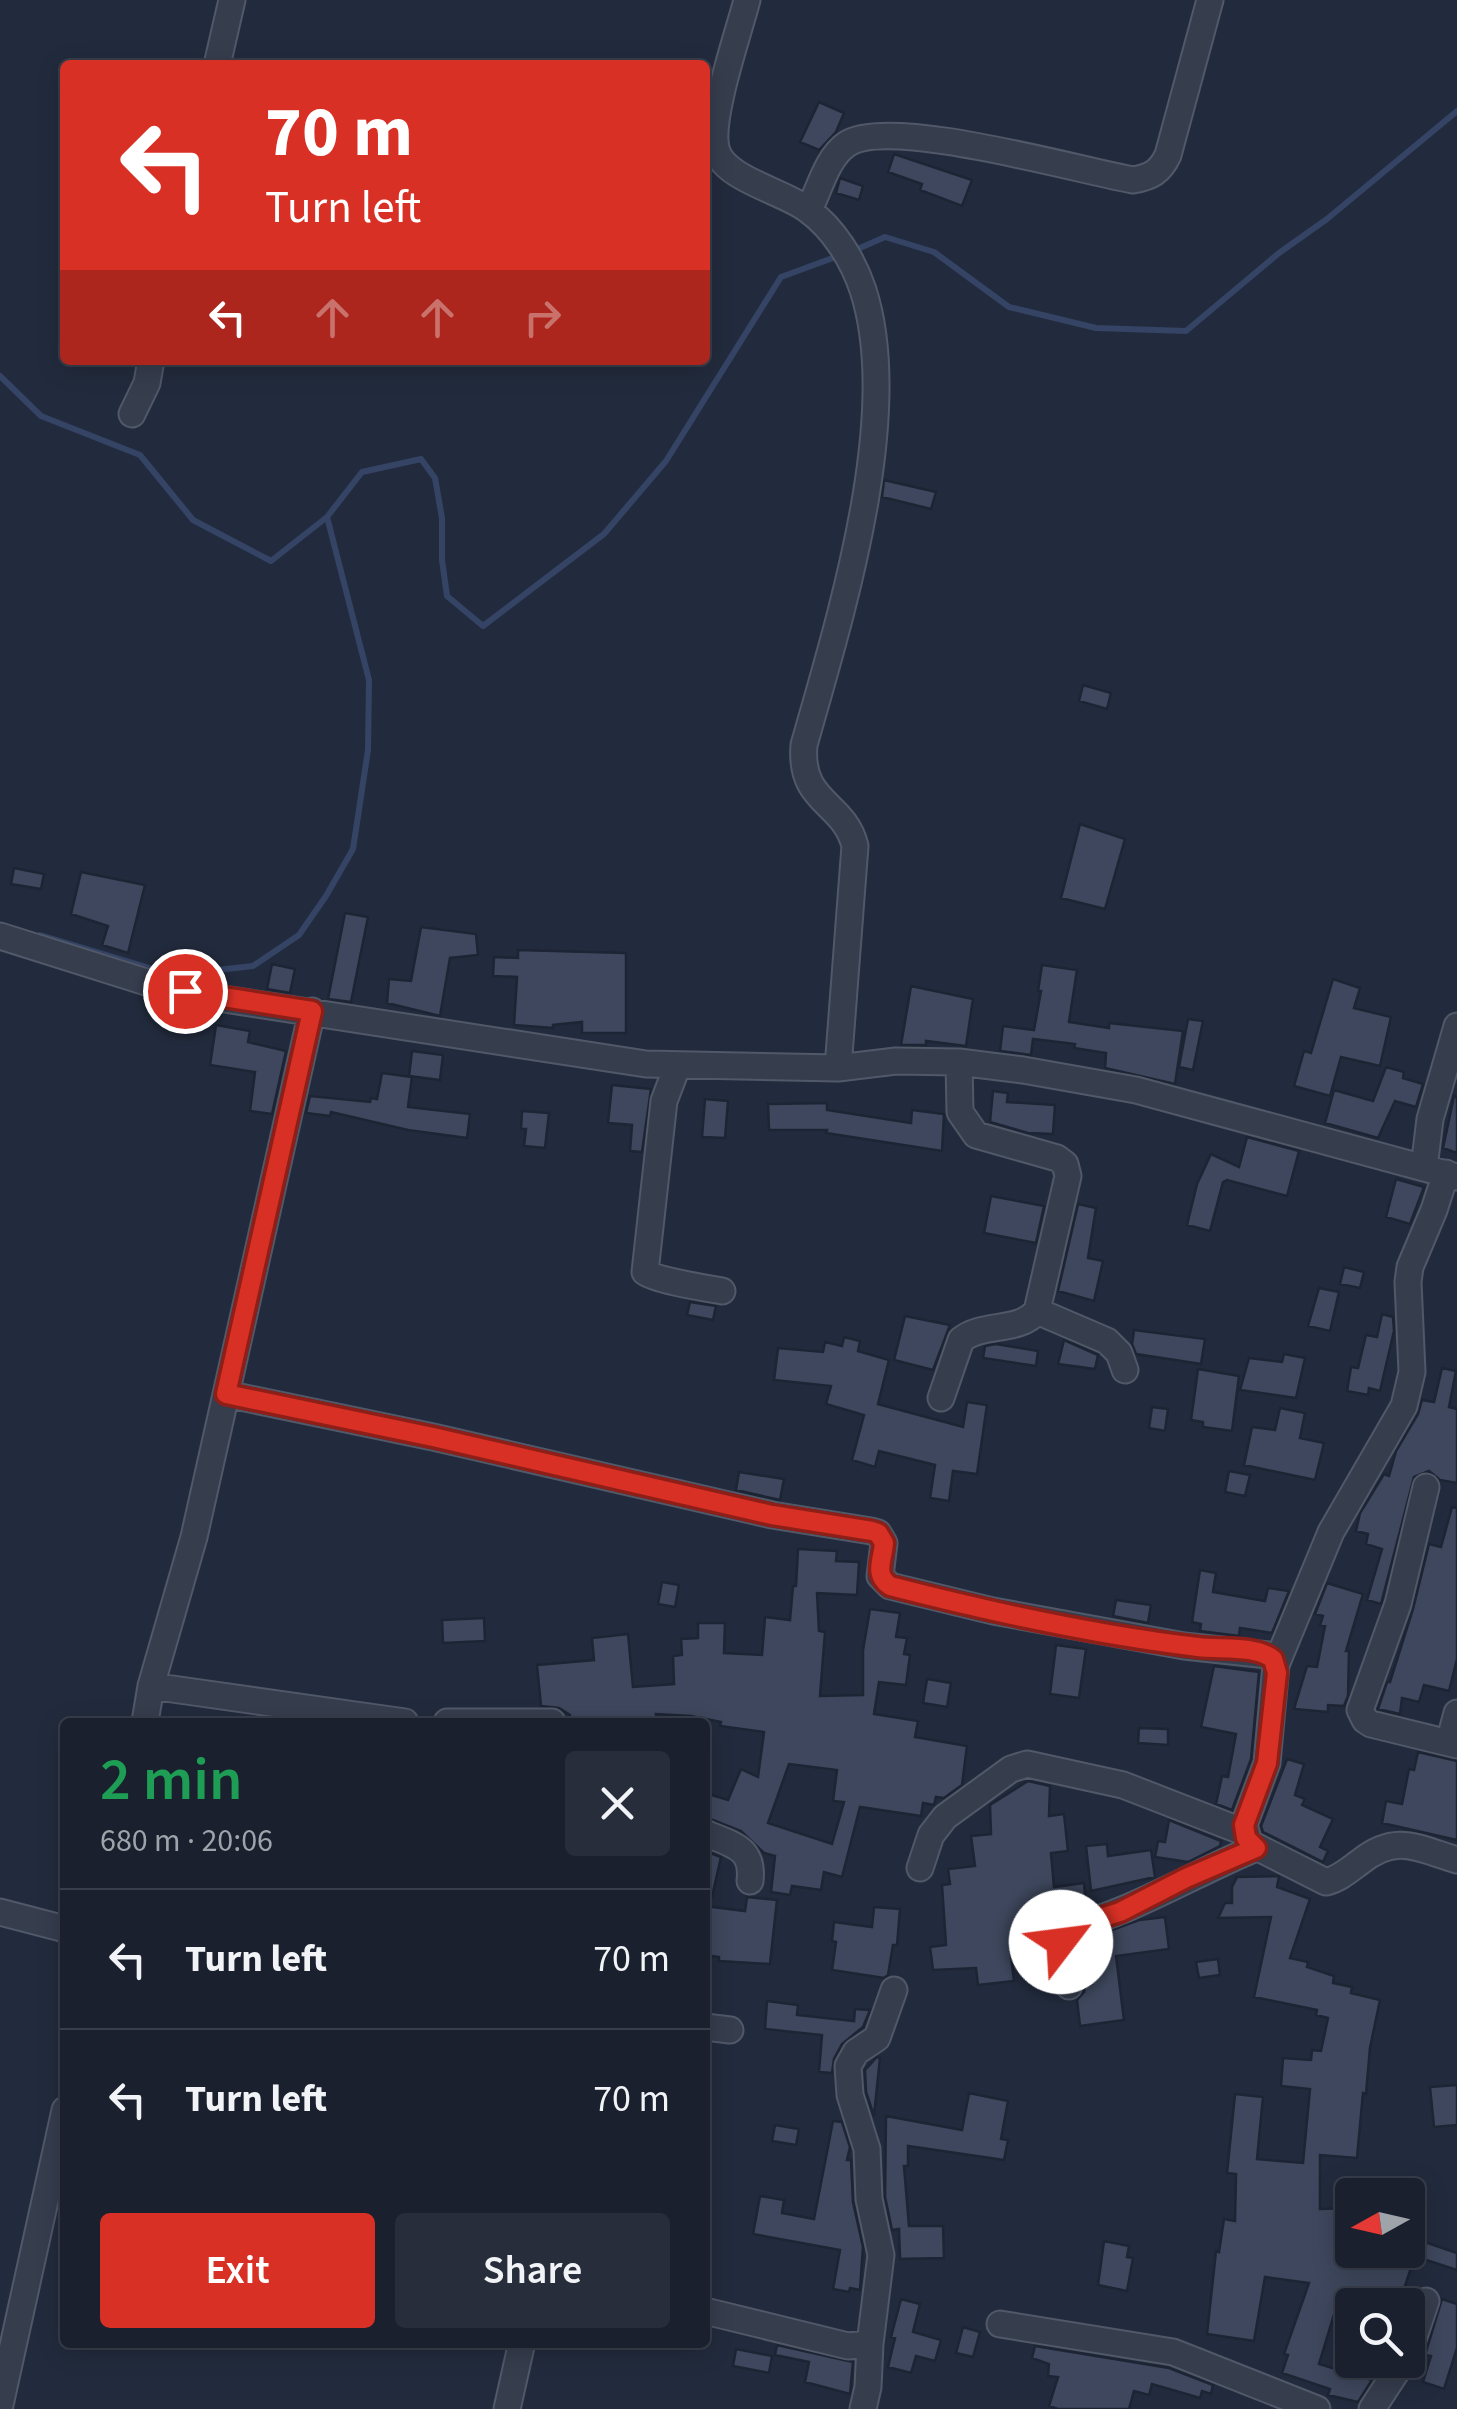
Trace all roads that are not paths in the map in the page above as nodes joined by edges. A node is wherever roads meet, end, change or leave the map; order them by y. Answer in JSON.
{"nodes":[{"id":1,"x":232,"y":0,"type":"edge"},
{"id":2,"x":747,"y":0,"type":"edge"},
{"id":3,"x":1210,"y":0,"type":"edge"},
{"id":4,"x":218,"y":60,"type":"edge"},
{"id":5,"x":809,"y":210,"type":"junction"},
{"id":6,"x":150,"y":365,"type":"edge"},
{"id":7,"x":132,"y":414,"type":"dead end"},
{"id":8,"x":0,"y":936,"type":"edge"},
{"id":9,"x":312,"y":1011,"type":"junction"},
{"id":10,"x":1457,"y":1026,"type":"edge"},
{"id":11,"x":959,"y":1062,"type":"junction"},
{"id":12,"x":677,"y":1067,"type":"junction"},
{"id":13,"x":838,"y":1068,"type":"junction"},
{"id":14,"x":1442,"y":1173,"type":"edge"},
{"id":15,"x":722,"y":1291,"type":"dead end"},
{"id":16,"x":1037,"y":1311,"type":"junction"},
{"id":17,"x":1125,"y":1370,"type":"dead end"},
{"id":18,"x":226,"y":1394,"type":"junction"},
{"id":19,"x":941,"y":1398,"type":"dead end"},
{"id":20,"x":1426,"y":1487,"type":"dead end"},
{"id":21,"x":1276,"y":1666,"type":"junction"},
{"id":22,"x":151,"y":1686,"type":"junction"},
{"id":23,"x":1457,"y":1713,"type":"edge"},
{"id":24,"x":145,"y":1718,"type":"edge"},
{"id":25,"x":377,"y":1718,"type":"edge"},
{"id":26,"x":1453,"y":1744,"type":"edge"},
{"id":27,"x":710,"y":1836,"type":"edge"},
{"id":28,"x":1250,"y":1840,"type":"junction"},
{"id":29,"x":1457,"y":1860,"type":"edge"},
{"id":30,"x":920,"y":1868,"type":"dead end"},
{"id":31,"x":750,"y":1881,"type":"dead end"},
{"id":32,"x":0,"y":1912,"type":"edge"},
{"id":33,"x":60,"y":1928,"type":"edge"},
{"id":34,"x":1069,"y":1986,"type":"dead end"},
{"id":35,"x":894,"y":1990,"type":"dead end"},
{"id":36,"x":60,"y":2161,"type":"edge"},
{"id":37,"x":53,"y":2233,"type":"edge"},
{"id":38,"x":710,"y":2313,"type":"edge"},
{"id":39,"x":1000,"y":2324,"type":"dead end"},
{"id":40,"x":870,"y":2344,"type":"junction"},
{"id":41,"x":521,"y":2348,"type":"edge"},
{"id":42,"x":1392,"y":2378,"type":"edge"},
{"id":43,"x":0,"y":2404,"type":"edge"},
{"id":44,"x":508,"y":2409,"type":"edge"},
{"id":45,"x":862,"y":2409,"type":"edge"},
{"id":46,"x":1317,"y":2409,"type":"edge"},
{"id":47,"x":1372,"y":2409,"type":"edge"}],
"edges":[{"from":1,"to":4,"type":"street"},
{"from":2,"to":5,"type":"street"},
{"from":3,"to":5,"type":"street"},
{"from":5,"to":13,"type":"street"},
{"from":6,"to":7,"type":"street"},
{"from":8,"to":9,"type":"street"},
{"from":9,"to":12,"type":"street"},
{"from":9,"to":18,"type":"street"},
{"from":10,"to":14,"type":"street"},
{"from":11,"to":13,"type":"street"},
{"from":11,"to":14,"type":"street"},
{"from":11,"to":16,"type":"street"},
{"from":12,"to":13,"type":"street"},
{"from":12,"to":15,"type":"street"},
{"from":14,"to":21,"type":"street"},
{"from":16,"to":17,"type":"street"},
{"from":16,"to":19,"type":"street"},
{"from":18,"to":21,"type":"street"},
{"from":18,"to":22,"type":"street"},
{"from":20,"to":26,"type":"street"},
{"from":21,"to":28,"type":"street"},
{"from":22,"to":24,"type":"street"},
{"from":22,"to":25,"type":"street"},
{"from":23,"to":26,"type":"street"},
{"from":27,"to":31,"type":"street"},
{"from":28,"to":29,"type":"street"},
{"from":28,"to":30,"type":"street"},
{"from":28,"to":34,"type":"street"},
{"from":32,"to":33,"type":"street"},
{"from":35,"to":40,"type":"street"},
{"from":36,"to":37,"type":"street"},
{"from":37,"to":43,"type":"street"},
{"from":38,"to":40,"type":"street"},
{"from":39,"to":46,"type":"street"},
{"from":40,"to":45,"type":"street"},
{"from":41,"to":44,"type":"street"},
{"from":42,"to":47,"type":"street"}]}
